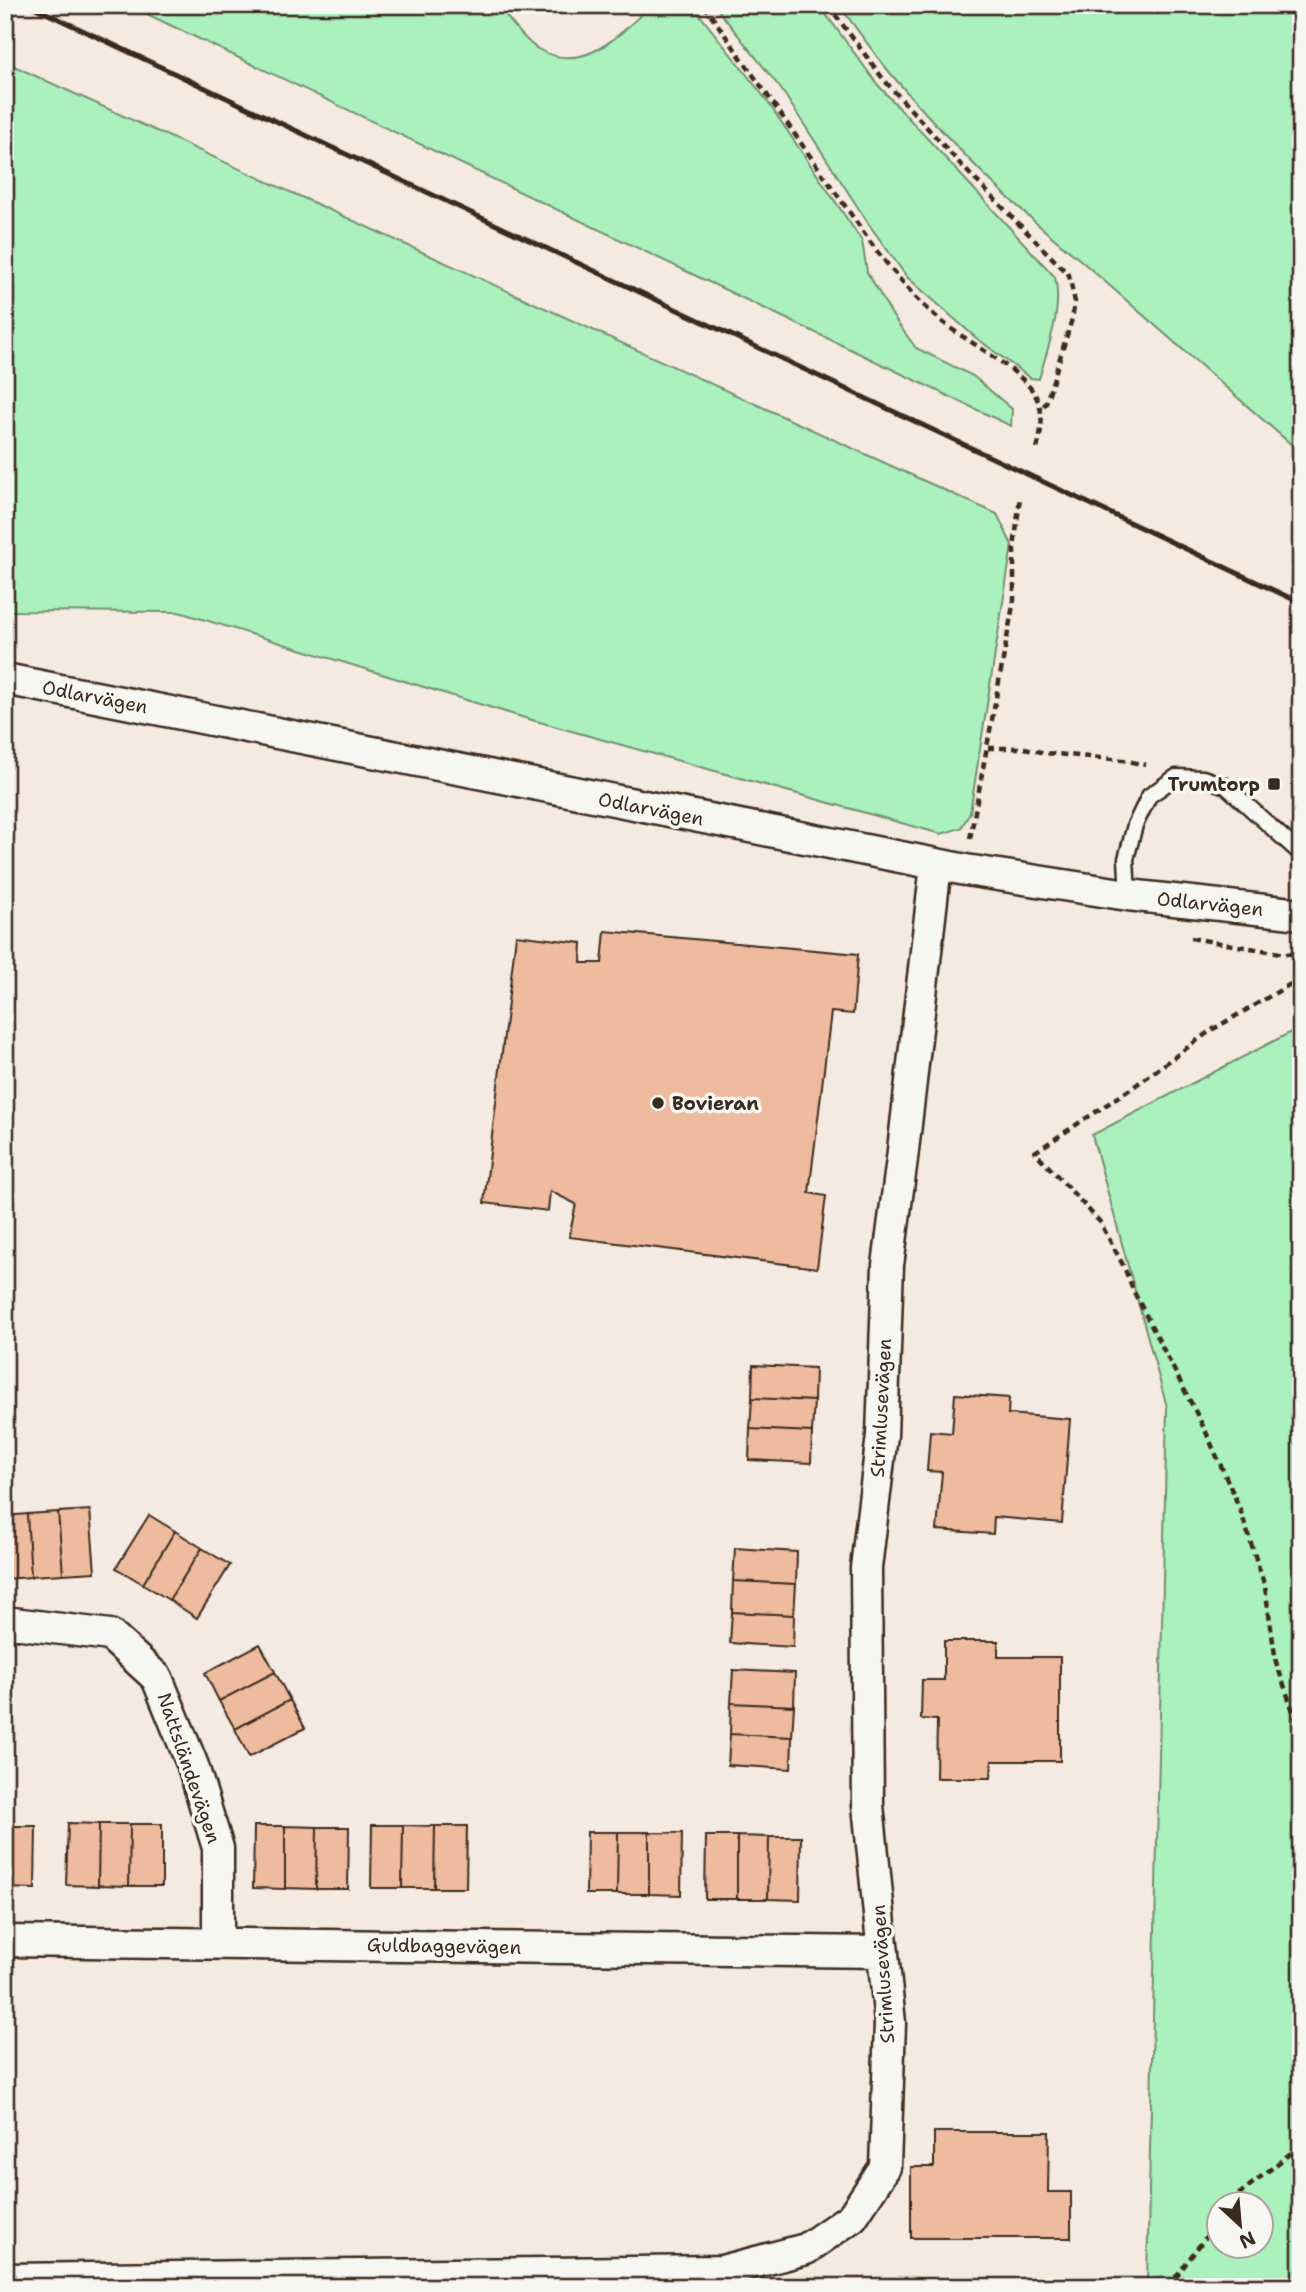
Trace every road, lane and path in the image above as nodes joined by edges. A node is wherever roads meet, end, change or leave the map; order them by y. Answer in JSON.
{"nodes":[{"id":1,"x":704,"y":5,"type":"edge"},
{"id":2,"x":828,"y":5,"type":"edge"},
{"id":3,"x":1041,"y":409,"type":"junction"},
{"id":4,"x":1037,"y":449,"type":"dead end"},
{"id":5,"x":1020,"y":498,"type":"dead end"},
{"id":6,"x":5,"y":679,"type":"edge"},
{"id":7,"x":988,"y":748,"type":"junction"},
{"id":8,"x":1150,"y":766,"type":"dead end"},
{"id":9,"x":1301,"y":855,"type":"edge"},
{"id":10,"x":936,"y":865,"type":"junction"},
{"id":11,"x":966,"y":870,"type":"junction"},
{"id":12,"x":1128,"y":895,"type":"junction"},
{"id":13,"x":1301,"y":914,"type":"edge"},
{"id":14,"x":1301,"y":978,"type":"edge"},
{"id":15,"x":5,"y":1622,"type":"edge"},
{"id":16,"x":1301,"y":1734,"type":"edge"},
{"id":17,"x":5,"y":1941,"type":"edge"},
{"id":18,"x":218,"y":1943,"type":"junction"},
{"id":19,"x":883,"y":1952,"type":"junction"},
{"id":20,"x":1301,"y":2145,"type":"edge"},
{"id":21,"x":1244,"y":2190,"type":"edge"},
{"id":22,"x":1204,"y":2240,"type":"edge"},
{"id":23,"x":5,"y":2279,"type":"edge"},
{"id":24,"x":1168,"y":2287,"type":"edge"}],
"edges":[{"from":1,"to":3,"type":"path"},
{"from":2,"to":3,"type":"path"},
{"from":3,"to":4,"type":"path"},
{"from":5,"to":7,"type":"path"},
{"from":6,"to":10,"type":"street","name":"Odlarvägen"},
{"from":7,"to":8,"type":"path"},
{"from":7,"to":11,"type":"path"},
{"from":9,"to":12,"type":"lane"},
{"from":10,"to":11,"type":"street","name":"Odlarvägen"},
{"from":10,"to":19,"type":"street","name":"Strimlusevägen"},
{"from":11,"to":12,"type":"street","name":"Odlarvägen"},
{"from":12,"to":13,"type":"street","name":"Odlarvägen"},
{"from":14,"to":16,"type":"path"},
{"from":15,"to":18,"type":"street","name":"Nattsländevägen"},
{"from":17,"to":18,"type":"street","name":"Guldbaggevägen"},
{"from":18,"to":19,"type":"street","name":"Guldbaggevägen"},
{"from":19,"to":23,"type":"street","name":"Strimlusevägen"},
{"from":20,"to":21,"type":"path"},
{"from":22,"to":24,"type":"path"}]}
